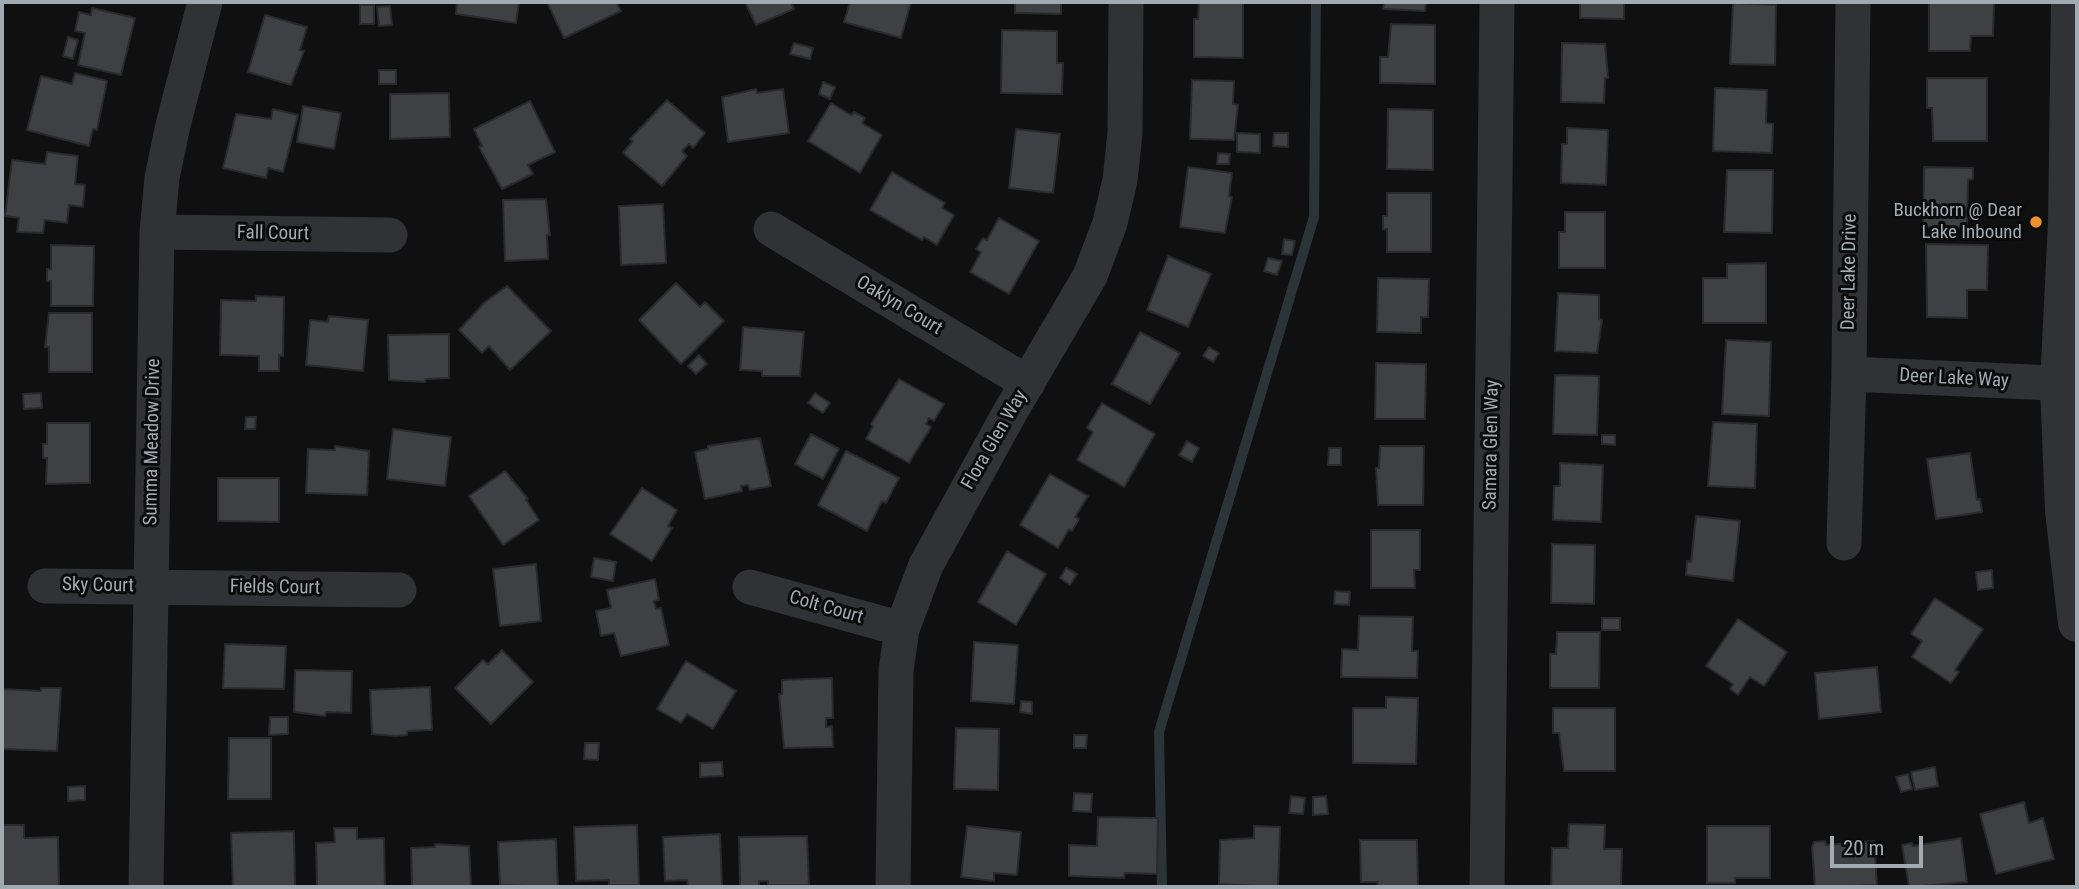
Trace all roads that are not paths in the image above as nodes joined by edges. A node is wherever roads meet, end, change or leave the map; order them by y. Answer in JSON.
{"nodes":[{"id":1,"x":205,"y":2,"type":"edge"},
{"id":2,"x":1126,"y":2,"type":"edge"},
{"id":3,"x":1497,"y":2,"type":"edge"},
{"id":4,"x":1853,"y":2,"type":"edge"},
{"id":5,"x":2070,"y":2,"type":"edge"},
{"id":6,"x":771,"y":229,"type":"dead end"},
{"id":7,"x":157,"y":232,"type":"junction"},
{"id":8,"x":390,"y":235,"type":"dead end"},
{"id":9,"x":1849,"y":374,"type":"junction"},
{"id":10,"x":1028,"y":383,"type":"junction"},
{"id":11,"x":2068,"y":384,"type":"edge"},
{"id":12,"x":1844,"y":543,"type":"dead end"},
{"id":13,"x":45,"y":586,"type":"dead end"},
{"id":14,"x":150,"y":587,"type":"junction"},
{"id":15,"x":750,"y":587,"type":"dead end"},
{"id":16,"x":399,"y":590,"type":"dead end"},
{"id":17,"x":2077,"y":623,"type":"edge"},
{"id":18,"x":902,"y":629,"type":"junction"},
{"id":19,"x":146,"y":887,"type":"edge"},
{"id":20,"x":893,"y":887,"type":"edge"},
{"id":21,"x":1487,"y":887,"type":"edge"}],
"edges":[{"from":1,"to":7,"type":"street","name":"Summa Meadow Drive"},
{"from":2,"to":10,"type":"street","name":"Flora Glen Way"},
{"from":3,"to":21,"type":"street","name":"Samara Glen Way"},
{"from":4,"to":9,"type":"street","name":"Deer Lake Drive"},
{"from":5,"to":11,"type":"street"},
{"from":6,"to":10,"type":"street","name":"Oaklyn Court"},
{"from":7,"to":8,"type":"street","name":"Fall Court"},
{"from":7,"to":14,"type":"street","name":"Summa Meadow Drive"},
{"from":9,"to":11,"type":"street","name":"Deer Lake Way"},
{"from":9,"to":12,"type":"street","name":"Deer Lake Drive"},
{"from":10,"to":18,"type":"street","name":"Flora Glen Way"},
{"from":11,"to":17,"type":"street"},
{"from":13,"to":14,"type":"street","name":"Sky Court"},
{"from":14,"to":16,"type":"street","name":"Fields Court"},
{"from":14,"to":19,"type":"street","name":"Summa Meadow Drive"},
{"from":15,"to":18,"type":"street","name":"Colt Court"},
{"from":18,"to":20,"type":"street","name":"Flora Glen Way"}]}
